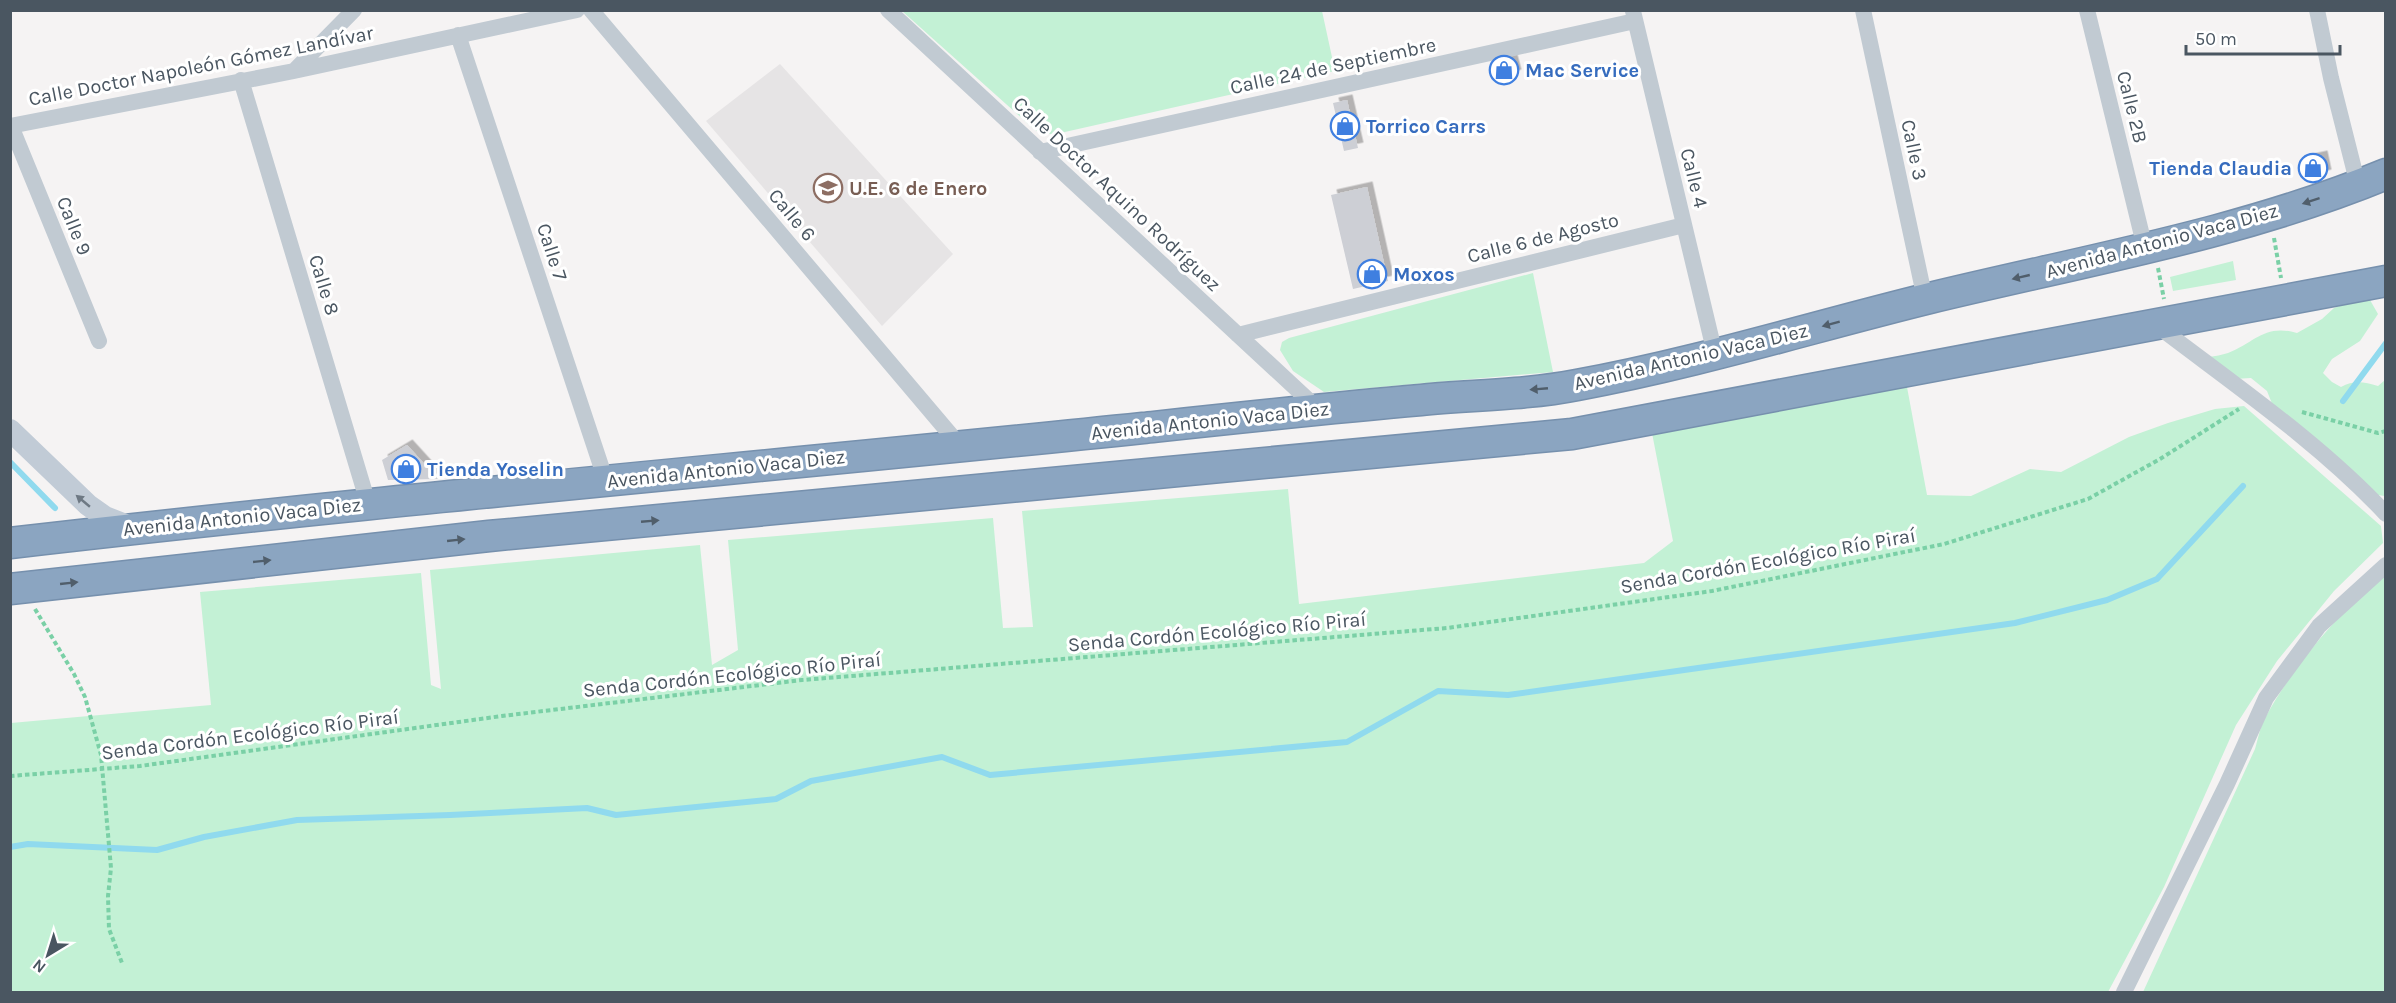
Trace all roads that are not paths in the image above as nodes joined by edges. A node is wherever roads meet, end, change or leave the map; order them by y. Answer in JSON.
{"nodes":[{"id":1,"x":354,"y":10,"type":"edge"},
{"id":2,"x":577,"y":10,"type":"edge"},
{"id":3,"x":591,"y":10,"type":"edge"},
{"id":4,"x":888,"y":10,"type":"edge"},
{"id":5,"x":1863,"y":10,"type":"edge"},
{"id":6,"x":2087,"y":10,"type":"edge"},
{"id":7,"x":2317,"y":10,"type":"edge"},
{"id":8,"x":1634,"y":16,"type":"edge"},
{"id":9,"x":458,"y":35,"type":"junction"},
{"id":10,"x":294,"y":70,"type":"junction"},
{"id":11,"x":241,"y":80,"type":"junction"},
{"id":12,"x":11,"y":126,"type":"edge"},
{"id":13,"x":1040,"y":152,"type":"junction"},
{"id":14,"x":2385,"y":174,"type":"edge"},
{"id":15,"x":2358,"y":185,"type":"junction"},
{"id":16,"x":1684,"y":225,"type":"junction"},
{"id":17,"x":2149,"y":247,"type":"junction"},
{"id":18,"x":2375,"y":283,"type":"edge"},
{"id":19,"x":1925,"y":299,"type":"junction"},
{"id":20,"x":2162,"y":322,"type":"junction"},
{"id":21,"x":1238,"y":335,"type":"junction"},
{"id":22,"x":99,"y":341,"type":"dead end"},
{"id":23,"x":1715,"y":354,"type":"junction"},
{"id":24,"x":1318,"y":409,"type":"junction"},
{"id":25,"x":10,"y":430,"type":"edge"},
{"id":26,"x":961,"y":447,"type":"junction"},
{"id":27,"x":606,"y":481,"type":"junction"},
{"id":28,"x":368,"y":503,"type":"junction"},
{"id":29,"x":2385,"y":514,"type":"edge"},
{"id":30,"x":134,"y":529,"type":"junction"},
{"id":31,"x":489,"y":536,"type":"junction"},
{"id":32,"x":10,"y":543,"type":"edge"},
{"id":33,"x":2385,"y":565,"type":"edge"},
{"id":34,"x":17,"y":588,"type":"edge"},
{"id":35,"x":2124,"y":993,"type":"edge"}],
"edges":[{"from":1,"to":10,"type":"street"},
{"from":2,"to":9,"type":"street","name":"Calle Doctor Napoleón Gómez Landívar"},
{"from":3,"to":26,"type":"street","name":"Calle 6"},
{"from":4,"to":13,"type":"street","name":"Calle Doctor Aquino Rodríguez"},
{"from":5,"to":19,"type":"street","name":"Calle 3"},
{"from":6,"to":17,"type":"street","name":"Calle 2B"},
{"from":7,"to":15,"type":"street"},
{"from":8,"to":13,"type":"street","name":"Calle 24 de Septiembre"},
{"from":8,"to":16,"type":"street","name":"Calle 4"},
{"from":9,"to":10,"type":"street","name":"Calle Doctor Napoleón Gómez Landívar"},
{"from":9,"to":27,"type":"street","name":"Calle 7"},
{"from":10,"to":11,"type":"street","name":"Calle Doctor Napoleón Gómez Landívar"},
{"from":11,"to":12,"type":"street","name":"Calle Doctor Napoleón Gómez Landívar"},
{"from":11,"to":28,"type":"street","name":"Calle 8"},
{"from":12,"to":22,"type":"street","name":"Calle 9"},
{"from":13,"to":21,"type":"street","name":"Calle Doctor Aquino Rodríguez"},
{"from":14,"to":15,"type":"highway","name":"Avenida Antonio Vaca Diez"},
{"from":15,"to":17,"type":"highway","name":"Avenida Antonio Vaca Diez","one_way":true},
{"from":16,"to":21,"type":"street","name":"Calle 6 de Agosto"},
{"from":16,"to":23,"type":"street","name":"Calle 4"},
{"from":17,"to":19,"type":"highway","name":"Avenida Antonio Vaca Diez","one_way":true},
{"from":18,"to":20,"type":"highway"},
{"from":19,"to":23,"type":"highway","name":"Avenida Antonio Vaca Diez","one_way":true},
{"from":20,"to":29,"type":"street"},
{"from":31,"to":20,"type":"highway","one_way":true},
{"from":21,"to":24,"type":"street","name":"Calle Doctor Aquino Rodríguez"},
{"from":23,"to":24,"type":"highway","name":"Avenida Antonio Vaca Diez","one_way":true},
{"from":24,"to":26,"type":"highway","name":"Avenida Antonio Vaca Diez"},
{"from":30,"to":25,"type":"main road","one_way":true},
{"from":26,"to":27,"type":"highway","name":"Avenida Antonio Vaca Diez"},
{"from":27,"to":28,"type":"highway","name":"Avenida Antonio Vaca Diez"},
{"from":27,"to":31,"type":"highway"},
{"from":28,"to":30,"type":"highway","name":"Avenida Antonio Vaca Diez"},
{"from":30,"to":32,"type":"highway","name":"Avenida Antonio Vaca Diez"},
{"from":34,"to":31,"type":"highway","one_way":true},
{"from":33,"to":35,"type":"street"}]}
